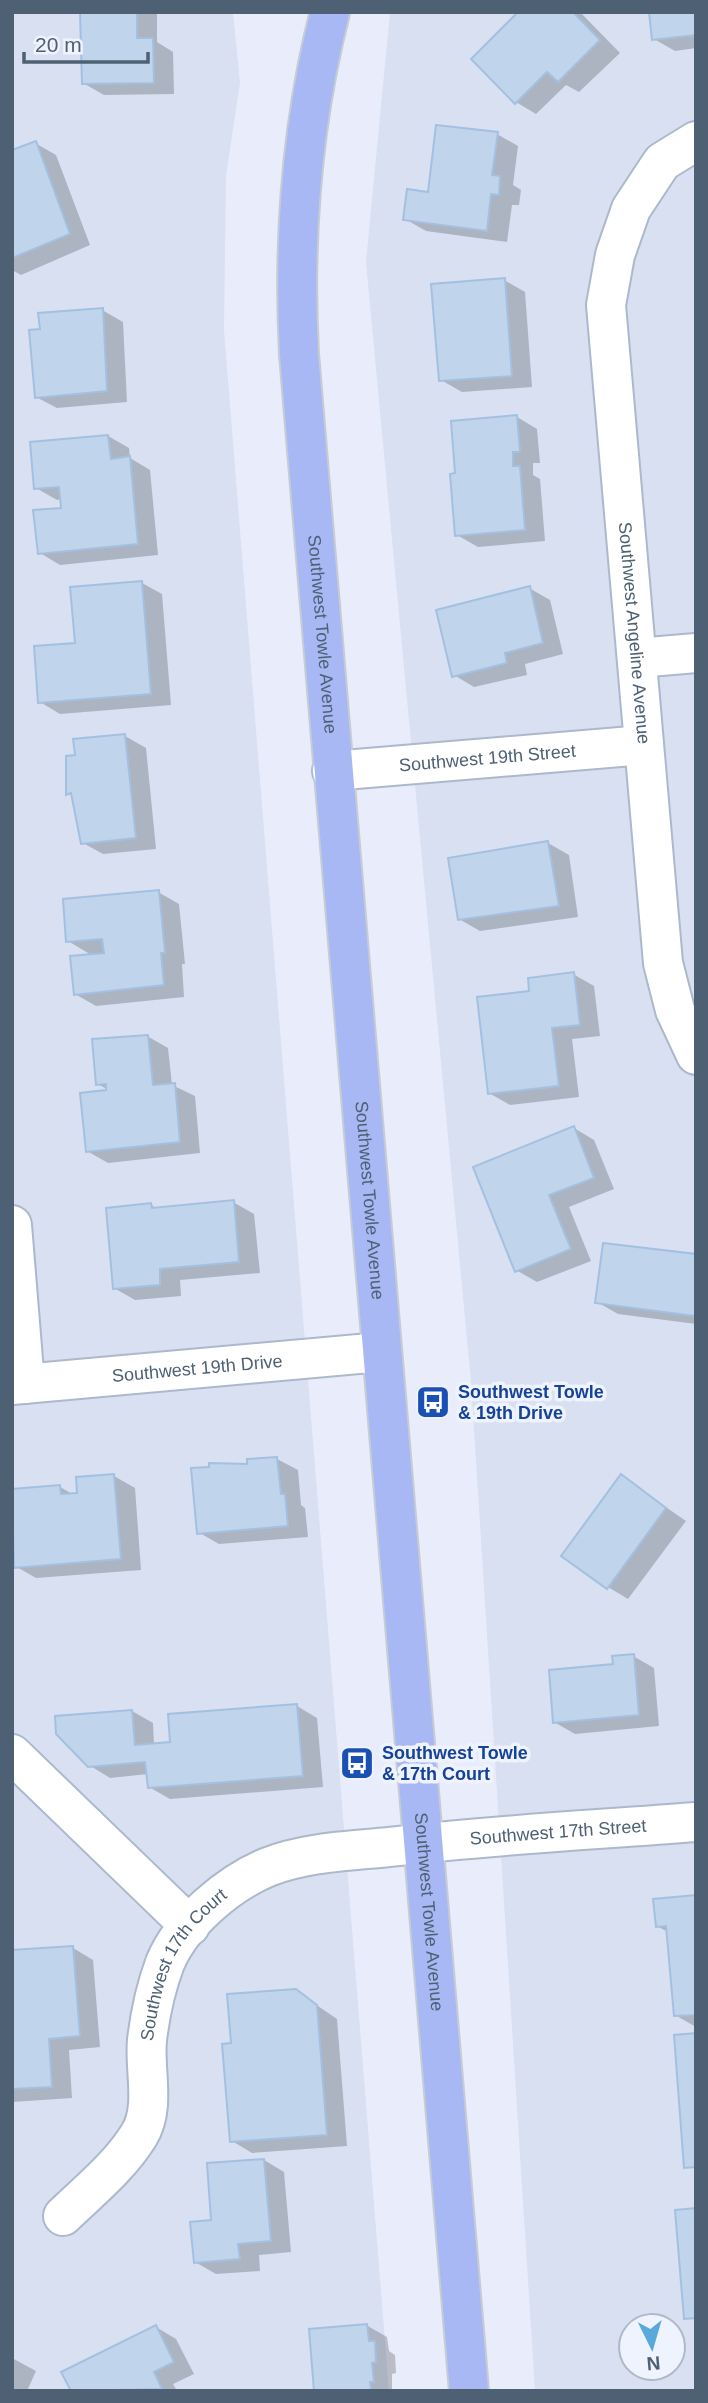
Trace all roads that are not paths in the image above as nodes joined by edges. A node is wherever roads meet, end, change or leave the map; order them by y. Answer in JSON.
{"nodes":[{"id":1,"x":330,"y":12,"type":"edge"},
{"id":2,"x":696,"y":141,"type":"edge"},
{"id":3,"x":696,"y":653,"type":"edge"},
{"id":4,"x":637,"y":658,"type":"junction"},
{"id":5,"x":644,"y":745,"type":"junction"},
{"id":6,"x":332,"y":771,"type":"junction"},
{"id":7,"x":696,"y":1055,"type":"edge"},
{"id":8,"x":12,"y":1225,"type":"edge"},
{"id":9,"x":382,"y":1352,"type":"junction"},
{"id":10,"x":19,"y":1384,"type":"edge"},
{"id":11,"x":12,"y":1754,"type":"edge"},
{"id":12,"x":696,"y":1822,"type":"edge"},
{"id":13,"x":423,"y":1843,"type":"junction"},
{"id":14,"x":190,"y":1926,"type":"junction"},
{"id":15,"x":63,"y":2216,"type":"dead end"},
{"id":16,"x":469,"y":2391,"type":"edge"}],
"edges":[{"from":1,"to":6,"type":"main road","name":"Southwest Towle Avenue"},
{"from":2,"to":4,"type":"street","name":"Southwest Angeline Avenue"},
{"from":3,"to":4,"type":"street"},
{"from":4,"to":5,"type":"street","name":"Southwest Angeline Avenue"},
{"from":5,"to":6,"type":"street","name":"Southwest 19th Street"},
{"from":5,"to":7,"type":"street","name":"Southwest Angeline Avenue"},
{"from":6,"to":9,"type":"main road","name":"Southwest Towle Avenue"},
{"from":8,"to":10,"type":"street"},
{"from":9,"to":10,"type":"street","name":"Southwest 19th Drive"},
{"from":9,"to":13,"type":"main road","name":"Southwest Towle Avenue"},
{"from":11,"to":14,"type":"street"},
{"from":12,"to":13,"type":"street","name":"Southwest 17th Street"},
{"from":13,"to":14,"type":"street","name":"Southwest 17th Court"},
{"from":13,"to":16,"type":"main road","name":"Southwest Towle Avenue"},
{"from":14,"to":15,"type":"street","name":"Southwest 17th Court"}]}
